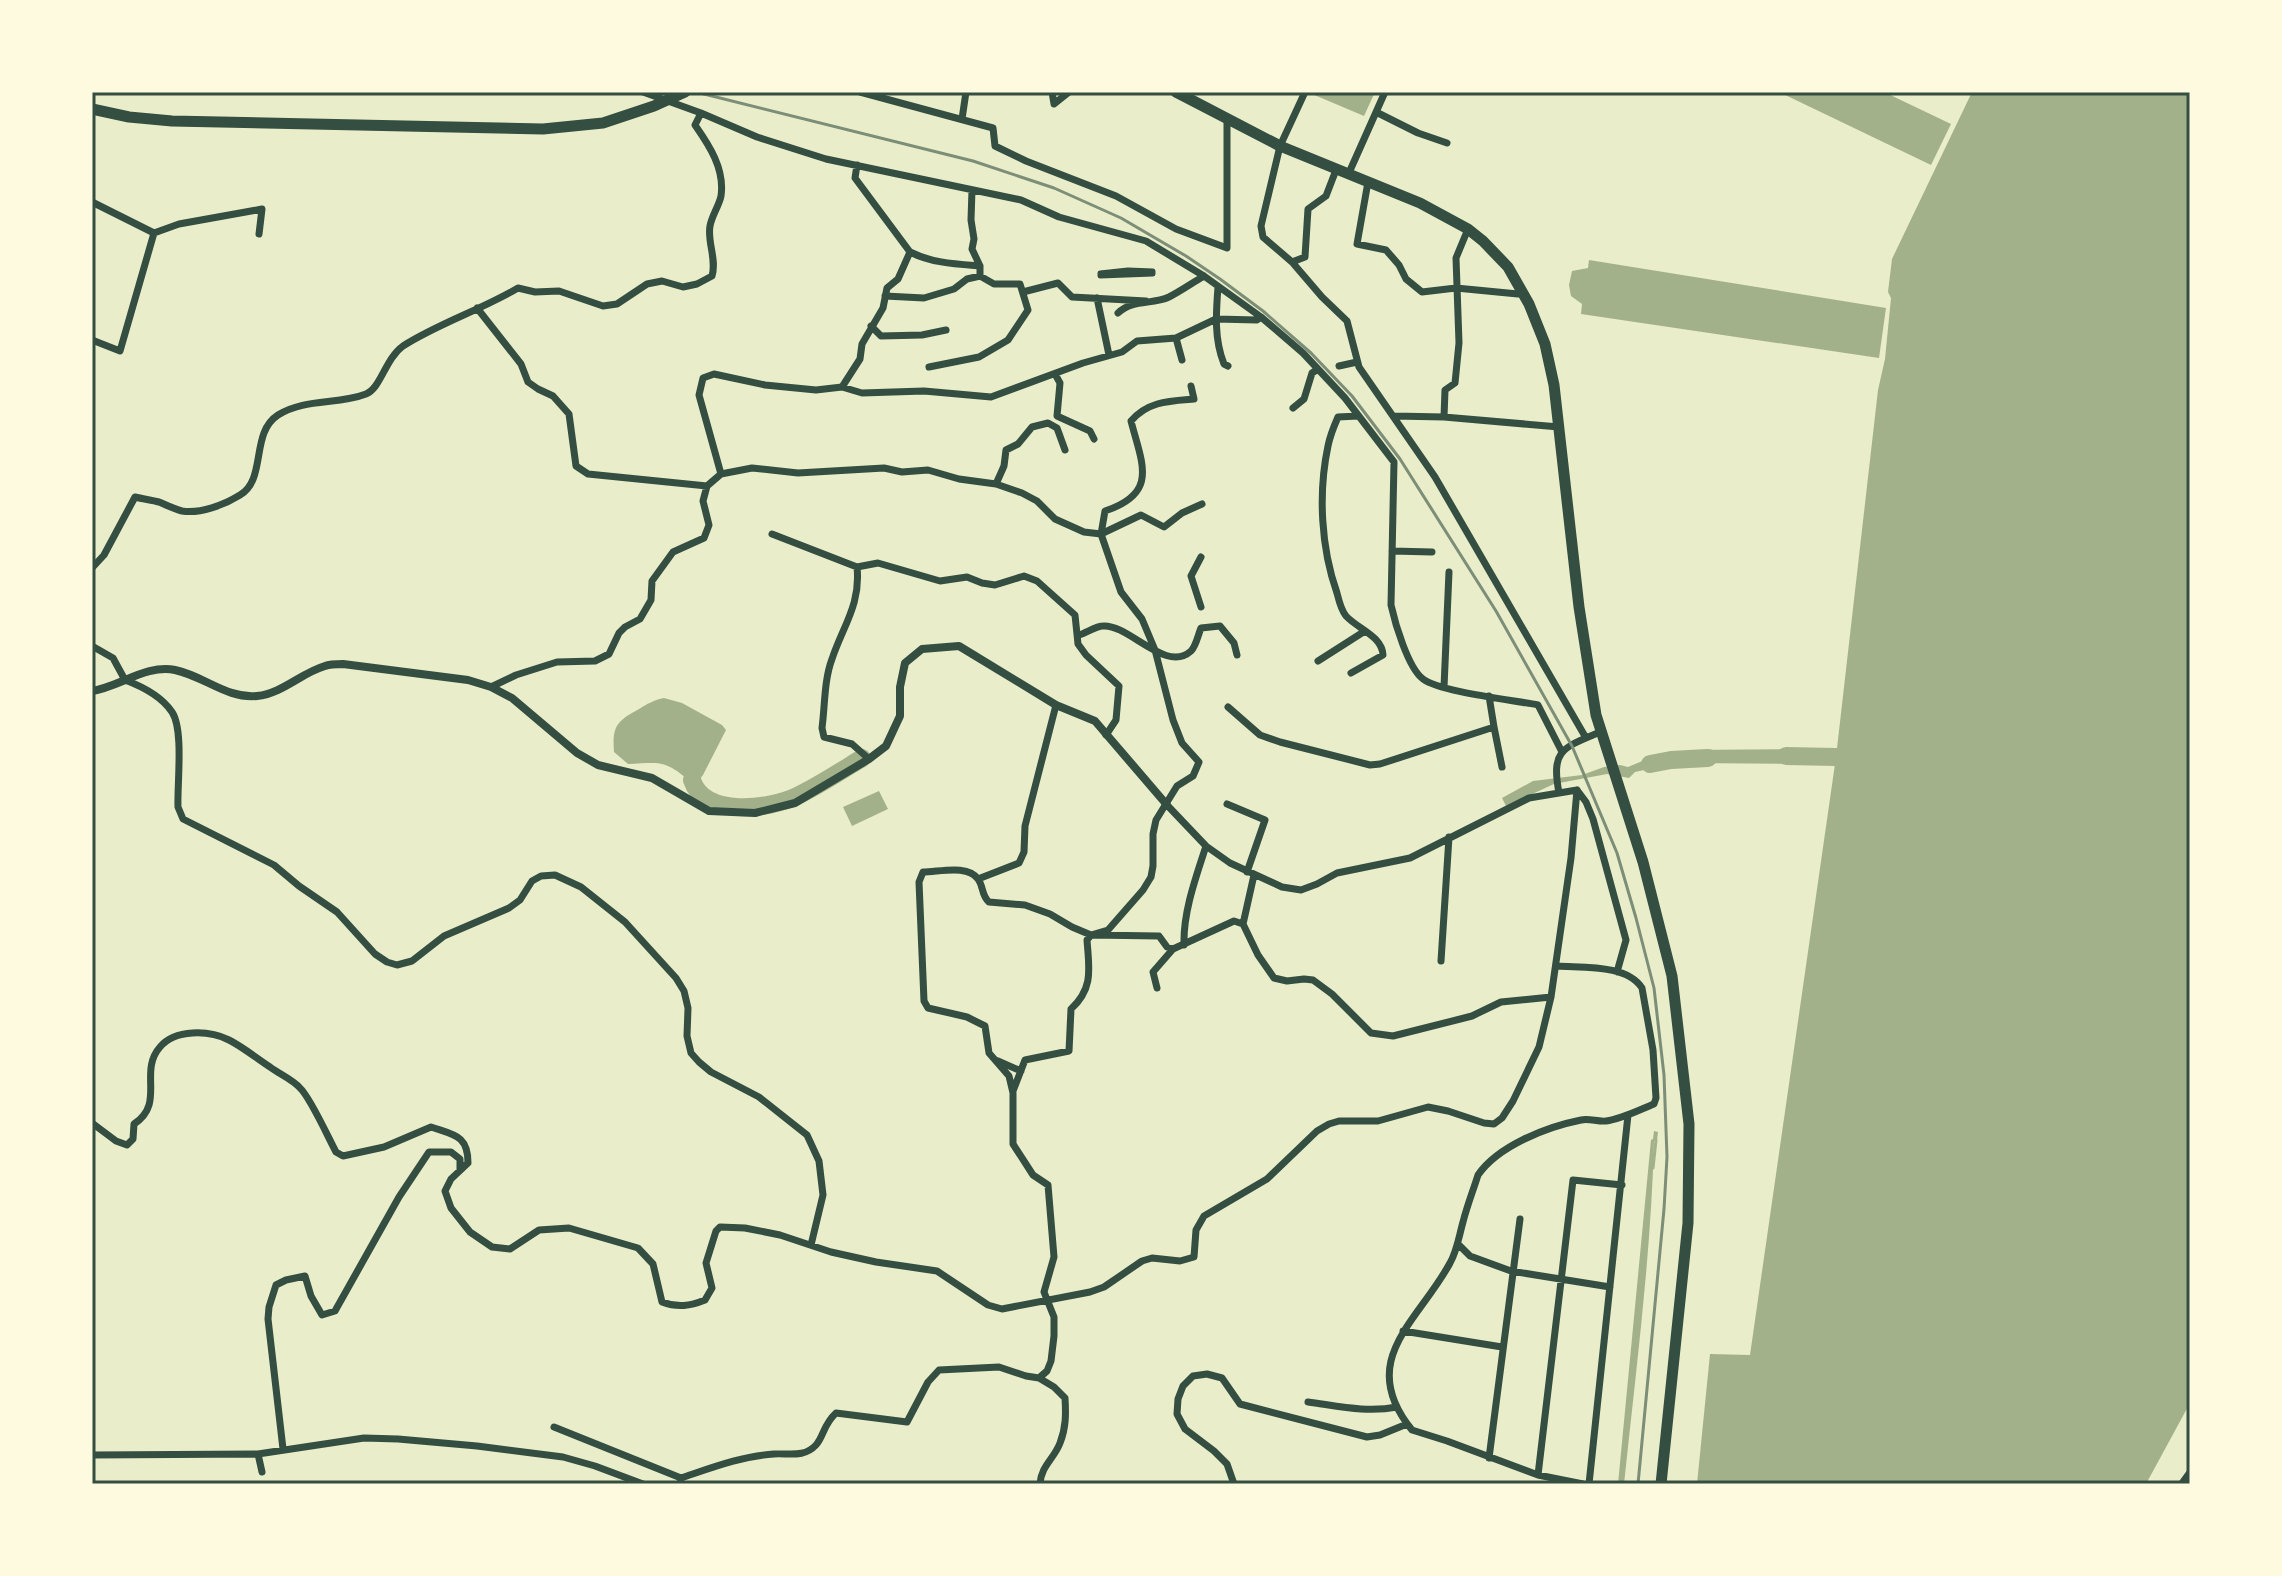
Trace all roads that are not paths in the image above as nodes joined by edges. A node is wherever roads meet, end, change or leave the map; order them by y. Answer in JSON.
{"nodes":[{"id":1,"x":643,"y":92,"type":"edge"},
{"id":2,"x":685,"y":92,"type":"edge"},
{"id":3,"x":860,"y":92,"type":"edge"},
{"id":4,"x":966,"y":92,"type":"edge"},
{"id":5,"x":1052,"y":92,"type":"edge"},
{"id":6,"x":1069,"y":92,"type":"edge"},
{"id":7,"x":1176,"y":92,"type":"edge"},
{"id":8,"x":1305,"y":92,"type":"edge"},
{"id":9,"x":1385,"y":92,"type":"edge"},
{"id":10,"x":92,"y":109,"type":"edge"},
{"id":11,"x":1376,"y":112,"type":"junction"},
{"id":12,"x":701,"y":113,"type":"junction"},
{"id":13,"x":962,"y":119,"type":"junction"},
{"id":14,"x":1227,"y":119,"type":"junction"},
{"id":15,"x":1447,"y":143,"type":"dead end"},
{"id":16,"x":1280,"y":146,"type":"junction"},
{"id":17,"x":857,"y":165,"type":"junction"},
{"id":18,"x":1342,"y":173,"type":"junction"},
{"id":19,"x":1368,"y":182,"type":"junction"},
{"id":20,"x":972,"y":190,"type":"junction"},
{"id":21,"x":92,"y":202,"type":"edge"},
{"id":22,"x":1468,"y":229,"type":"junction"},
{"id":23,"x":154,"y":233,"type":"junction"},
{"id":24,"x":259,"y":234,"type":"dead end"},
{"id":25,"x":910,"y":252,"type":"junction"},
{"id":26,"x":1292,"y":262,"type":"junction"},
{"id":27,"x":980,"y":266,"type":"junction"},
{"id":28,"x":1153,"y":273,"type":"joint"},
{"id":29,"x":980,"y":276,"type":"junction"},
{"id":30,"x":1204,"y":276,"type":"junction"},
{"id":31,"x":1519,"y":285,"type":"junction"},
{"id":32,"x":1218,"y":287,"type":"junction"},
{"id":33,"x":1456,"y":288,"type":"junction"},
{"id":34,"x":1023,"y":292,"type":"junction"},
{"id":35,"x":885,"y":296,"type":"junction"},
{"id":36,"x":1097,"y":298,"type":"junction"},
{"id":37,"x":1146,"y":301,"type":"junction"},
{"id":38,"x":477,"y":308,"type":"junction"},
{"id":39,"x":1118,"y":313,"type":"dead end"},
{"id":40,"x":1261,"y":317,"type":"junction"},
{"id":41,"x":1216,"y":319,"type":"junction"},
{"id":42,"x":871,"y":326,"type":"junction"},
{"id":43,"x":946,"y":330,"type":"dead end"},
{"id":44,"x":1176,"y":338,"type":"junction"},
{"id":45,"x":92,"y":340,"type":"edge"},
{"id":46,"x":1109,"y":355,"type":"junction"},
{"id":47,"x":1182,"y":360,"type":"dead end"},
{"id":48,"x":1357,"y":362,"type":"junction"},
{"id":49,"x":1228,"y":366,"type":"dead end"},
{"id":50,"x":1339,"y":366,"type":"dead end"},
{"id":51,"x":929,"y":367,"type":"dead end"},
{"id":52,"x":1318,"y":369,"type":"junction"},
{"id":53,"x":1055,"y":374,"type":"junction"},
{"id":54,"x":1191,"y":386,"type":"dead end"},
{"id":55,"x":842,"y":387,"type":"junction"},
{"id":56,"x":1293,"y":408,"type":"dead end"},
{"id":57,"x":1358,"y":416,"type":"junction"},
{"id":58,"x":1394,"y":416,"type":"junction"},
{"id":59,"x":1444,"y":417,"type":"junction"},
{"id":60,"x":1559,"y":427,"type":"junction"},
{"id":61,"x":1094,"y":439,"type":"dead end"},
{"id":62,"x":1065,"y":450,"type":"dead end"},
{"id":63,"x":721,"y":474,"type":"junction"},
{"id":64,"x":996,"y":484,"type":"junction"},
{"id":65,"x":707,"y":486,"type":"junction"},
{"id":66,"x":1202,"y":504,"type":"dead end"},
{"id":67,"x":772,"y":534,"type":"dead end"},
{"id":68,"x":1101,"y":534,"type":"junction"},
{"id":69,"x":1392,"y":551,"type":"junction"},
{"id":70,"x":1432,"y":552,"type":"dead end"},
{"id":71,"x":1201,"y":557,"type":"dead end"},
{"id":72,"x":857,"y":567,"type":"junction"},
{"id":73,"x":92,"y":568,"type":"edge"},
{"id":74,"x":1449,"y":572,"type":"dead end"},
{"id":75,"x":1201,"y":607,"type":"dead end"},
{"id":76,"x":1365,"y":631,"type":"junction"},
{"id":77,"x":1079,"y":635,"type":"junction"},
{"id":78,"x":92,"y":646,"type":"edge"},
{"id":79,"x":1155,"y":650,"type":"junction"},
{"id":80,"x":1237,"y":655,"type":"dead end"},
{"id":81,"x":1318,"y":661,"type":"dead end"},
{"id":82,"x":1351,"y":673,"type":"dead end"},
{"id":83,"x":125,"y":680,"type":"junction"},
{"id":84,"x":491,"y":687,"type":"junction"},
{"id":85,"x":1444,"y":687,"type":"junction"},
{"id":86,"x":92,"y":691,"type":"edge"},
{"id":87,"x":1489,"y":696,"type":"junction"},
{"id":88,"x":1056,"y":705,"type":"junction"},
{"id":89,"x":1228,"y":707,"type":"dead end"},
{"id":90,"x":1494,"y":727,"type":"junction"},
{"id":91,"x":1600,"y":732,"type":"junction"},
{"id":92,"x":1106,"y":735,"type":"junction"},
{"id":93,"x":1586,"y":738,"type":"junction"},
{"id":94,"x":1562,"y":752,"type":"junction"},
{"id":95,"x":869,"y":759,"type":"junction"},
{"id":96,"x":1502,"y":767,"type":"dead end"},
{"id":97,"x":1577,"y":790,"type":"junction"},
{"id":98,"x":1559,"y":793,"type":"junction"},
{"id":99,"x":1227,"y":804,"type":"dead end"},
{"id":100,"x":1167,"y":805,"type":"junction"},
{"id":101,"x":1449,"y":837,"type":"junction"},
{"id":102,"x":1206,"y":846,"type":"junction"},
{"id":103,"x":1250,"y":873,"type":"junction"},
{"id":104,"x":978,"y":879,"type":"junction"},
{"id":105,"x":1243,"y":924,"type":"junction"},
{"id":106,"x":1091,"y":935,"type":"junction"},
{"id":107,"x":1184,"y":945,"type":"junction"},
{"id":108,"x":1173,"y":949,"type":"junction"},
{"id":109,"x":1441,"y":961,"type":"dead end"},
{"id":110,"x":1557,"y":966,"type":"junction"},
{"id":111,"x":1617,"y":972,"type":"junction"},
{"id":112,"x":1157,"y":988,"type":"dead end"},
{"id":113,"x":1551,"y":997,"type":"junction"},
{"id":114,"x":996,"y":1061,"type":"junction"},
{"id":115,"x":1021,"y":1071,"type":"junction"},
{"id":116,"x":1013,"y":1093,"type":"junction"},
{"id":117,"x":1628,"y":1115,"type":"junction"},
{"id":118,"x":92,"y":1123,"type":"edge"},
{"id":119,"x":460,"y":1170,"type":"junction"},
{"id":120,"x":1622,"y":1185,"type":"junction"},
{"id":121,"x":1520,"y":1219,"type":"dead end"},
{"id":122,"x":1458,"y":1244,"type":"junction"},
{"id":123,"x":811,"y":1245,"type":"junction"},
{"id":124,"x":1511,"y":1271,"type":"junction"},
{"id":125,"x":1562,"y":1281,"type":"junction"},
{"id":126,"x":1610,"y":1287,"type":"junction"},
{"id":127,"x":1403,"y":1331,"type":"junction"},
{"id":128,"x":1502,"y":1347,"type":"junction"},
{"id":129,"x":1039,"y":1378,"type":"junction"},
{"id":130,"x":1308,"y":1402,"type":"dead end"},
{"id":131,"x":1397,"y":1407,"type":"junction"},
{"id":132,"x":1407,"y":1424,"type":"junction"},
{"id":133,"x":554,"y":1427,"type":"dead end"},
{"id":134,"x":283,"y":1449,"type":"junction"},
{"id":135,"x":258,"y":1454,"type":"junction"},
{"id":136,"x":92,"y":1455,"type":"edge"},
{"id":137,"x":1489,"y":1458,"type":"junction"},
{"id":138,"x":262,"y":1472,"type":"dead end"},
{"id":139,"x":2190,"y":1473,"type":"edge"},
{"id":140,"x":1538,"y":1475,"type":"junction"},
{"id":141,"x":681,"y":1481,"type":"edge"},
{"id":142,"x":643,"y":1484,"type":"edge"},
{"id":143,"x":1040,"y":1484,"type":"edge"},
{"id":144,"x":1234,"y":1484,"type":"edge"},
{"id":145,"x":1583,"y":1484,"type":"edge"},
{"id":146,"x":1589,"y":1484,"type":"edge"},
{"id":147,"x":1661,"y":1484,"type":"edge"},
{"id":148,"x":2182,"y":1484,"type":"edge"}],
"edges":[{"from":1,"to":12,"type":"street"},
{"from":2,"to":10,"type":"highway"},
{"from":3,"to":13,"type":"street"},
{"from":4,"to":13,"type":"street"},
{"from":5,"to":6,"type":"street"},
{"from":7,"to":14,"type":"highway"},
{"from":8,"to":16,"type":"street"},
{"from":9,"to":11,"type":"street"},
{"from":11,"to":15,"type":"street"},
{"from":11,"to":18,"type":"street"},
{"from":12,"to":17,"type":"street"},
{"from":12,"to":38,"type":"street"},
{"from":13,"to":14,"type":"street"},
{"from":14,"to":16,"type":"highway"},
{"from":16,"to":18,"type":"highway"},
{"from":16,"to":26,"type":"street"},
{"from":17,"to":20,"type":"street"},
{"from":17,"to":25,"type":"street"},
{"from":18,"to":19,"type":"highway"},
{"from":18,"to":26,"type":"street"},
{"from":19,"to":22,"type":"highway"},
{"from":19,"to":33,"type":"street"},
{"from":20,"to":27,"type":"street"},
{"from":20,"to":30,"type":"street"},
{"from":21,"to":23,"type":"street"},
{"from":22,"to":31,"type":"highway"},
{"from":22,"to":33,"type":"street"},
{"from":23,"to":24,"type":"street"},
{"from":23,"to":45,"type":"street"},
{"from":25,"to":27,"type":"street"},
{"from":25,"to":35,"type":"street"},
{"from":26,"to":48,"type":"street"},
{"from":27,"to":29,"type":"street"},
{"from":28,"to":28,"type":"street"},
{"from":29,"to":34,"type":"street"},
{"from":29,"to":35,"type":"street"},
{"from":30,"to":32,"type":"street"},
{"from":30,"to":37,"type":"street"},
{"from":31,"to":33,"type":"street"},
{"from":31,"to":60,"type":"highway"},
{"from":32,"to":40,"type":"street"},
{"from":32,"to":41,"type":"street"},
{"from":33,"to":59,"type":"street"},
{"from":34,"to":36,"type":"street"},
{"from":34,"to":51,"type":"street"},
{"from":35,"to":42,"type":"street"},
{"from":36,"to":37,"type":"street"},
{"from":36,"to":46,"type":"street"},
{"from":37,"to":39,"type":"street"},
{"from":38,"to":65,"type":"street"},
{"from":38,"to":73,"type":"street"},
{"from":40,"to":41,"type":"street"},
{"from":40,"to":52,"type":"street"},
{"from":41,"to":44,"type":"street"},
{"from":41,"to":49,"type":"street"},
{"from":42,"to":43,"type":"street"},
{"from":42,"to":55,"type":"street"},
{"from":44,"to":46,"type":"street"},
{"from":44,"to":47,"type":"street"},
{"from":46,"to":53,"type":"street"},
{"from":48,"to":50,"type":"street"},
{"from":48,"to":58,"type":"street"},
{"from":52,"to":56,"type":"street"},
{"from":52,"to":57,"type":"street"},
{"from":53,"to":55,"type":"street"},
{"from":53,"to":61,"type":"street"},
{"from":54,"to":68,"type":"street"},
{"from":55,"to":63,"type":"street"},
{"from":57,"to":69,"type":"street"},
{"from":57,"to":76,"type":"street"},
{"from":58,"to":59,"type":"street"},
{"from":58,"to":93,"type":"street"},
{"from":59,"to":60,"type":"street"},
{"from":60,"to":91,"type":"highway"},
{"from":62,"to":64,"type":"street"},
{"from":63,"to":64,"type":"street"},
{"from":63,"to":65,"type":"street"},
{"from":64,"to":68,"type":"street"},
{"from":65,"to":84,"type":"street"},
{"from":66,"to":68,"type":"street"},
{"from":67,"to":72,"type":"street"},
{"from":68,"to":79,"type":"street"},
{"from":69,"to":70,"type":"street"},
{"from":69,"to":85,"type":"street"},
{"from":71,"to":75,"type":"street"},
{"from":72,"to":77,"type":"street"},
{"from":72,"to":95,"type":"street"},
{"from":74,"to":85,"type":"street"},
{"from":76,"to":81,"type":"street"},
{"from":76,"to":82,"type":"street"},
{"from":77,"to":79,"type":"street"},
{"from":77,"to":92,"type":"street"},
{"from":78,"to":83,"type":"street"},
{"from":79,"to":80,"type":"street"},
{"from":79,"to":100,"type":"street"},
{"from":83,"to":84,"type":"street"},
{"from":83,"to":86,"type":"street"},
{"from":83,"to":123,"type":"street"},
{"from":84,"to":95,"type":"street"},
{"from":85,"to":87,"type":"street"},
{"from":87,"to":90,"type":"street"},
{"from":87,"to":94,"type":"street"},
{"from":88,"to":92,"type":"street"},
{"from":88,"to":95,"type":"street"},
{"from":88,"to":104,"type":"street"},
{"from":89,"to":90,"type":"street"},
{"from":90,"to":96,"type":"street"},
{"from":91,"to":93,"type":"street"},
{"from":91,"to":147,"type":"highway"},
{"from":92,"to":100,"type":"street"},
{"from":93,"to":94,"type":"street"},
{"from":94,"to":98,"type":"street"},
{"from":97,"to":98,"type":"street"},
{"from":97,"to":110,"type":"street"},
{"from":97,"to":111,"type":"street"},
{"from":98,"to":101,"type":"street"},
{"from":99,"to":103,"type":"street"},
{"from":100,"to":102,"type":"street"},
{"from":100,"to":106,"type":"street"},
{"from":101,"to":103,"type":"street"},
{"from":101,"to":109,"type":"street"},
{"from":102,"to":103,"type":"street"},
{"from":102,"to":107,"type":"street"},
{"from":103,"to":105,"type":"street"},
{"from":104,"to":106,"type":"street"},
{"from":104,"to":114,"type":"street"},
{"from":105,"to":107,"type":"street"},
{"from":105,"to":113,"type":"street"},
{"from":106,"to":108,"type":"street"},
{"from":106,"to":115,"type":"street"},
{"from":107,"to":108,"type":"street"},
{"from":108,"to":112,"type":"street"},
{"from":110,"to":111,"type":"street"},
{"from":110,"to":113,"type":"street"},
{"from":111,"to":117,"type":"street"},
{"from":113,"to":123,"type":"street"},
{"from":114,"to":115,"type":"street"},
{"from":114,"to":116,"type":"street"},
{"from":115,"to":116,"type":"street"},
{"from":116,"to":129,"type":"street"},
{"from":117,"to":120,"type":"street"},
{"from":117,"to":122,"type":"street"},
{"from":118,"to":119,"type":"street"},
{"from":119,"to":123,"type":"street"},
{"from":119,"to":134,"type":"street"},
{"from":120,"to":125,"type":"street"},
{"from":120,"to":126,"type":"street"},
{"from":121,"to":124,"type":"street"},
{"from":122,"to":124,"type":"street"},
{"from":122,"to":127,"type":"street"},
{"from":124,"to":125,"type":"street"},
{"from":124,"to":128,"type":"street"},
{"from":125,"to":126,"type":"street"},
{"from":125,"to":140,"type":"street"},
{"from":126,"to":146,"type":"street"},
{"from":127,"to":128,"type":"street"},
{"from":127,"to":131,"type":"street"},
{"from":128,"to":137,"type":"street"},
{"from":129,"to":141,"type":"street"},
{"from":129,"to":143,"type":"street"},
{"from":130,"to":131,"type":"street"},
{"from":131,"to":132,"type":"street"},
{"from":132,"to":137,"type":"street"},
{"from":132,"to":144,"type":"street"},
{"from":133,"to":141,"type":"street"},
{"from":134,"to":135,"type":"street"},
{"from":134,"to":142,"type":"street"},
{"from":135,"to":136,"type":"street"},
{"from":135,"to":138,"type":"street"},
{"from":137,"to":140,"type":"street"},
{"from":139,"to":148,"type":"street"},
{"from":140,"to":145,"type":"street"}]}
